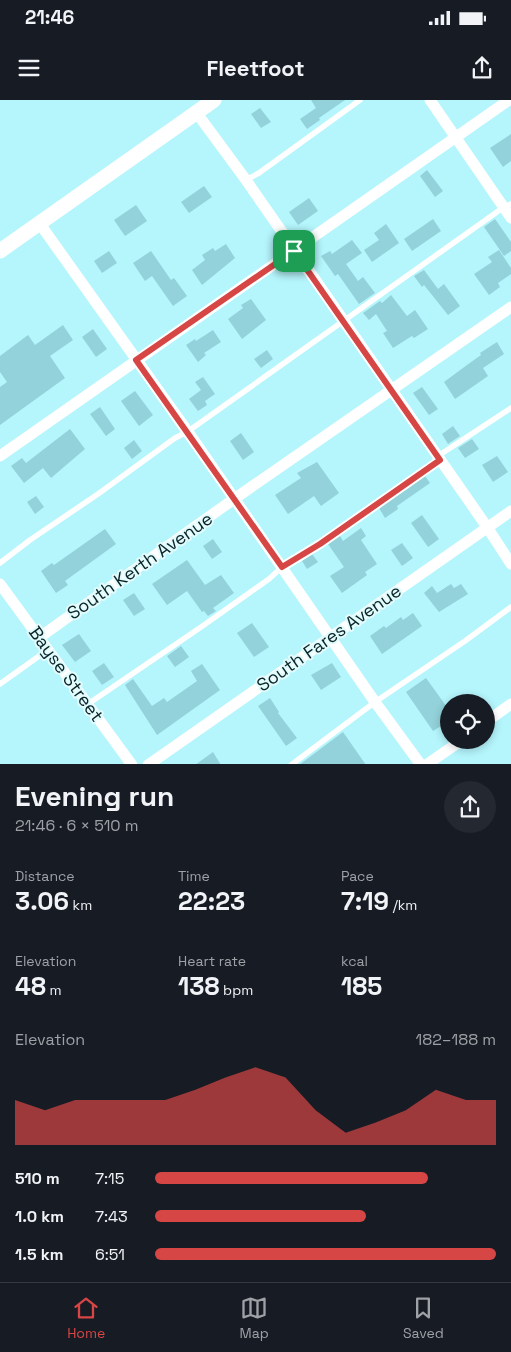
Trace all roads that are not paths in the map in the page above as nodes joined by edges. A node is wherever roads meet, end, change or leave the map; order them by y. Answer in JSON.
{"nodes":[{"id":1,"x":214,"y":100,"type":"edge"},
{"id":2,"x":360,"y":100,"type":"edge"},
{"id":3,"x":430,"y":100,"type":"edge"},
{"id":4,"x":509,"y":100,"type":"edge"},
{"id":5,"x":196,"y":112,"type":"junction"},
{"id":6,"x":455,"y":138,"type":"junction"},
{"id":7,"x":246,"y":180,"type":"junction"},
{"id":8,"x":507,"y":206,"type":"edge"},
{"id":9,"x":511,"y":218,"type":"edge"},
{"id":10,"x":40,"y":224,"type":"junction"},
{"id":11,"x":0,"y":251,"type":"edge"},
{"id":12,"x":294,"y":251,"type":"junction"},
{"id":13,"x":511,"y":307,"type":"edge"},
{"id":14,"x":343,"y":321,"type":"junction"},
{"id":15,"x":136,"y":360,"type":"junction"},
{"id":16,"x":391,"y":390,"type":"junction"},
{"id":17,"x":511,"y":408,"type":"edge"},
{"id":18,"x":187,"y":432,"type":"junction"},
{"id":19,"x":0,"y":456,"type":"edge"},
{"id":20,"x":439,"y":458,"type":"junction"},
{"id":21,"x":234,"y":499,"type":"junction"},
{"id":22,"x":511,"y":511,"type":"edge"},
{"id":23,"x":487,"y":527,"type":"junction"},
{"id":24,"x":0,"y":563,"type":"edge"},
{"id":25,"x":511,"y":564,"type":"edge"},
{"id":26,"x":282,"y":567,"type":"junction"},
{"id":27,"x":0,"y":584,"type":"edge"},
{"id":28,"x":511,"y":607,"type":"edge"},
{"id":29,"x":330,"y":636,"type":"junction"},
{"id":30,"x":40,"y":637,"type":"junction"},
{"id":31,"x":49,"y":650,"type":"junction"},
{"id":32,"x":0,"y":684,"type":"edge"},
{"id":33,"x":375,"y":702,"type":"junction"},
{"id":34,"x":88,"y":704,"type":"junction"},
{"id":35,"x":511,"y":704,"type":"edge"},
{"id":36,"x":495,"y":716,"type":"edge"},
{"id":37,"x":448,"y":749,"type":"edge"},
{"id":38,"x":132,"y":764,"type":"edge"},
{"id":39,"x":148,"y":764,"type":"edge"},
{"id":40,"x":291,"y":764,"type":"edge"},
{"id":41,"x":421,"y":764,"type":"edge"},
{"id":42,"x":426,"y":764,"type":"edge"}],
"edges":[{"from":1,"to":5,"type":"street"},
{"from":2,"to":7,"type":"lane"},
{"from":3,"to":6,"type":"street"},
{"from":4,"to":6,"type":"street"},
{"from":5,"to":7,"type":"street"},
{"from":5,"to":10,"type":"street"},
{"from":6,"to":8,"type":"street"},
{"from":6,"to":12,"type":"street"},
{"from":7,"to":12,"type":"street"},
{"from":8,"to":9,"type":"street"},
{"from":8,"to":14,"type":"lane"},
{"from":10,"to":11,"type":"street"},
{"from":10,"to":15,"type":"street"},
{"from":12,"to":14,"type":"street"},
{"from":12,"to":15,"type":"street"},
{"from":13,"to":16,"type":"street","name":"South Kerth Avenue"},
{"from":14,"to":16,"type":"street"},
{"from":14,"to":18,"type":"lane"},
{"from":15,"to":18,"type":"street"},
{"from":15,"to":19,"type":"street"},
{"from":16,"to":20,"type":"street"},
{"from":16,"to":21,"type":"street","name":"South Kerth Avenue"},
{"from":17,"to":20,"type":"lane"},
{"from":18,"to":21,"type":"street"},
{"from":18,"to":24,"type":"lane"},
{"from":20,"to":23,"type":"street"},
{"from":20,"to":26,"type":"lane"},
{"from":21,"to":26,"type":"street"},
{"from":21,"to":30,"type":"street","name":"South Kerth Avenue"},
{"from":22,"to":23,"type":"street","name":"South Fares Avenue"},
{"from":23,"to":25,"type":"street"},
{"from":23,"to":29,"type":"street","name":"South Fares Avenue"},
{"from":26,"to":29,"type":"street"},
{"from":26,"to":34,"type":"lane"},
{"from":27,"to":30,"type":"street","name":"Bayse Street"},
{"from":28,"to":33,"type":"lane"},
{"from":29,"to":33,"type":"street"},
{"from":29,"to":39,"type":"street","name":"South Fares Avenue"},
{"from":30,"to":31,"type":"street","name":"Bayse Street"},
{"from":31,"to":32,"type":"lane"},
{"from":31,"to":34,"type":"street","name":"Bayse Street"},
{"from":33,"to":40,"type":"lane"},
{"from":33,"to":41,"type":"street"},
{"from":34,"to":38,"type":"street","name":"Bayse Street"},
{"from":35,"to":36,"type":"street"},
{"from":37,"to":42,"type":"street"}]}
